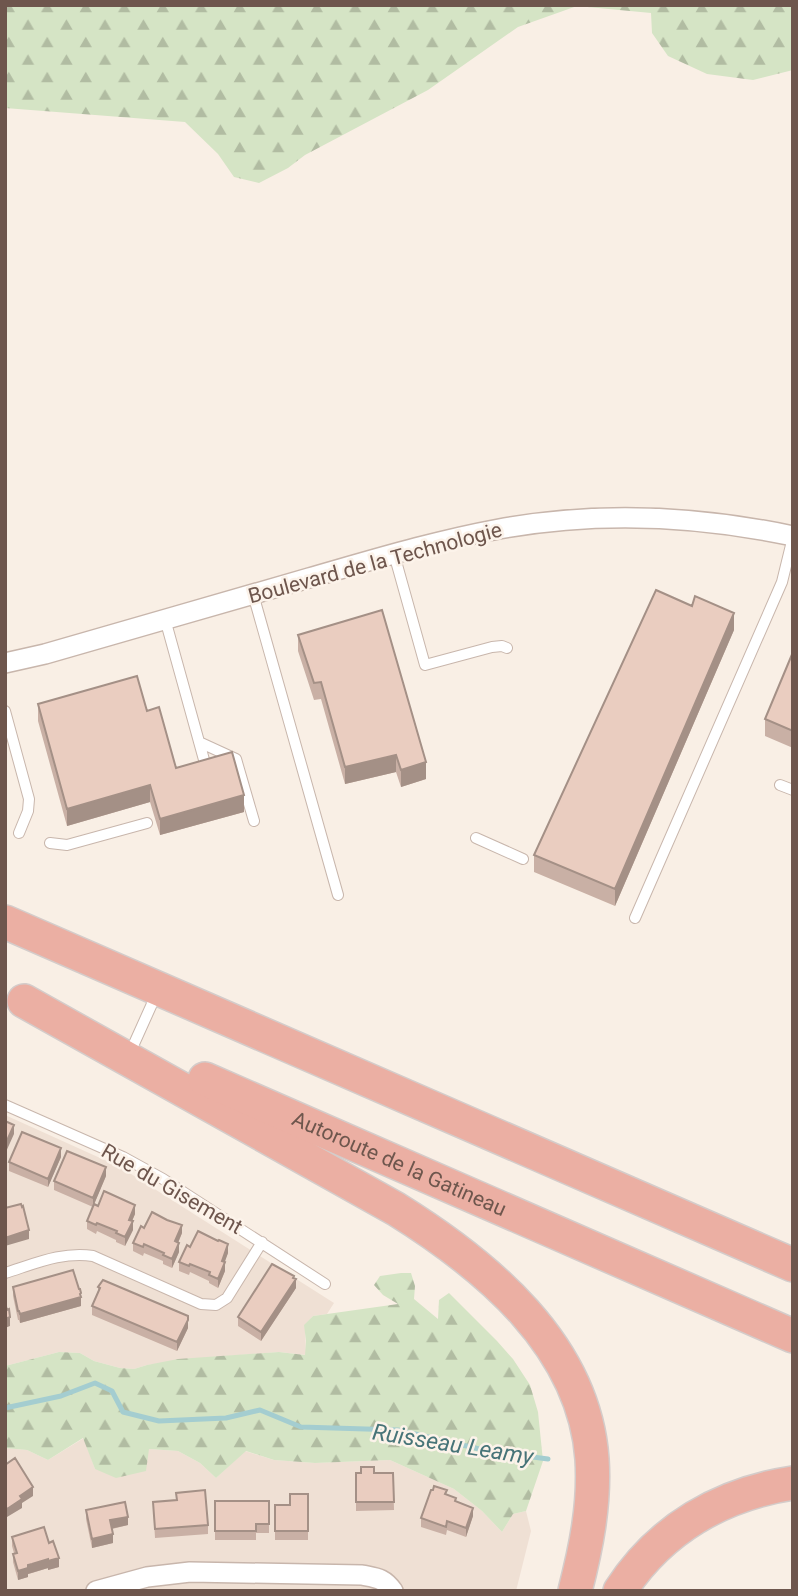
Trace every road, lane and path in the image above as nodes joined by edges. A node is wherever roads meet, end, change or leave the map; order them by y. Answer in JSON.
{"nodes":[{"id":1,"x":793,"y":536,"type":"edge"},
{"id":2,"x":394,"y":554,"type":"junction"},
{"id":3,"x":253,"y":594,"type":"junction"},
{"id":4,"x":165,"y":619,"type":"junction"},
{"id":5,"x":507,"y":648,"type":"dead end"},
{"id":6,"x":5,"y":663,"type":"edge"},
{"id":7,"x":5,"y":711,"type":"edge"},
{"id":8,"x":199,"y":743,"type":"junction"},
{"id":9,"x":206,"y":767,"type":"edge"},
{"id":10,"x":779,"y":785,"type":"dead end"},
{"id":11,"x":793,"y":790,"type":"edge"},
{"id":12,"x":254,"y":821,"type":"dead end"},
{"id":13,"x":147,"y":823,"type":"dead end"},
{"id":14,"x":19,"y":833,"type":"dead end"},
{"id":15,"x":476,"y":838,"type":"dead end"},
{"id":16,"x":50,"y":843,"type":"dead end"},
{"id":17,"x":523,"y":859,"type":"dead end"},
{"id":18,"x":338,"y":895,"type":"dead end"},
{"id":19,"x":635,"y":918,"type":"dead end"},
{"id":20,"x":5,"y":922,"type":"edge"},
{"id":21,"x":159,"y":989,"type":"junction"},
{"id":22,"x":15,"y":996,"type":"edge"},
{"id":23,"x":130,"y":1053,"type":"junction"},
{"id":24,"x":5,"y":1105,"type":"edge"},
{"id":25,"x":657,"y":1206,"type":"junction"},
{"id":26,"x":262,"y":1242,"type":"junction"},
{"id":27,"x":793,"y":1249,"type":"edge"},
{"id":28,"x":793,"y":1265,"type":"edge"},
{"id":29,"x":5,"y":1273,"type":"edge"},
{"id":30,"x":325,"y":1284,"type":"dead end"},
{"id":31,"x":793,"y":1336,"type":"edge"},
{"id":32,"x":793,"y":1483,"type":"edge"},
{"id":33,"x":390,"y":1586,"type":"edge"},
{"id":34,"x":96,"y":1591,"type":"edge"},
{"id":35,"x":575,"y":1591,"type":"edge"},
{"id":36,"x":621,"y":1591,"type":"edge"}],
"edges":[{"from":1,"to":2,"type":"street","name":"Boulevard de la Technologie"},
{"from":1,"to":19,"type":"lane"},
{"from":2,"to":3,"type":"street","name":"Boulevard de la Technologie"},
{"from":2,"to":5,"type":"lane"},
{"from":3,"to":4,"type":"street","name":"Boulevard de la Technologie"},
{"from":3,"to":18,"type":"lane"},
{"from":4,"to":6,"type":"street","name":"Boulevard de la Technologie"},
{"from":4,"to":8,"type":"lane"},
{"from":7,"to":14,"type":"lane"},
{"from":8,"to":9,"type":"lane"},
{"from":8,"to":12,"type":"lane"},
{"from":10,"to":11,"type":"lane"},
{"from":13,"to":16,"type":"lane"},
{"from":15,"to":17,"type":"lane"},
{"from":20,"to":21,"type":"highway"},
{"from":21,"to":23,"type":"lane"},
{"from":21,"to":25,"type":"highway"},
{"from":22,"to":23,"type":"highway"},
{"from":23,"to":31,"type":"highway","name":"Autoroute de la Gatineau"},
{"from":23,"to":35,"type":"highway"},
{"from":24,"to":26,"type":"lane","name":"Rue du Gisement"},
{"from":25,"to":27,"type":"highway"},
{"from":25,"to":28,"type":"highway"},
{"from":26,"to":29,"type":"lane","name":"Rue du Gisement"},
{"from":26,"to":30,"type":"lane","name":"Rue du Gisement"},
{"from":32,"to":36,"type":"highway"},
{"from":33,"to":34,"type":"street"}]}
